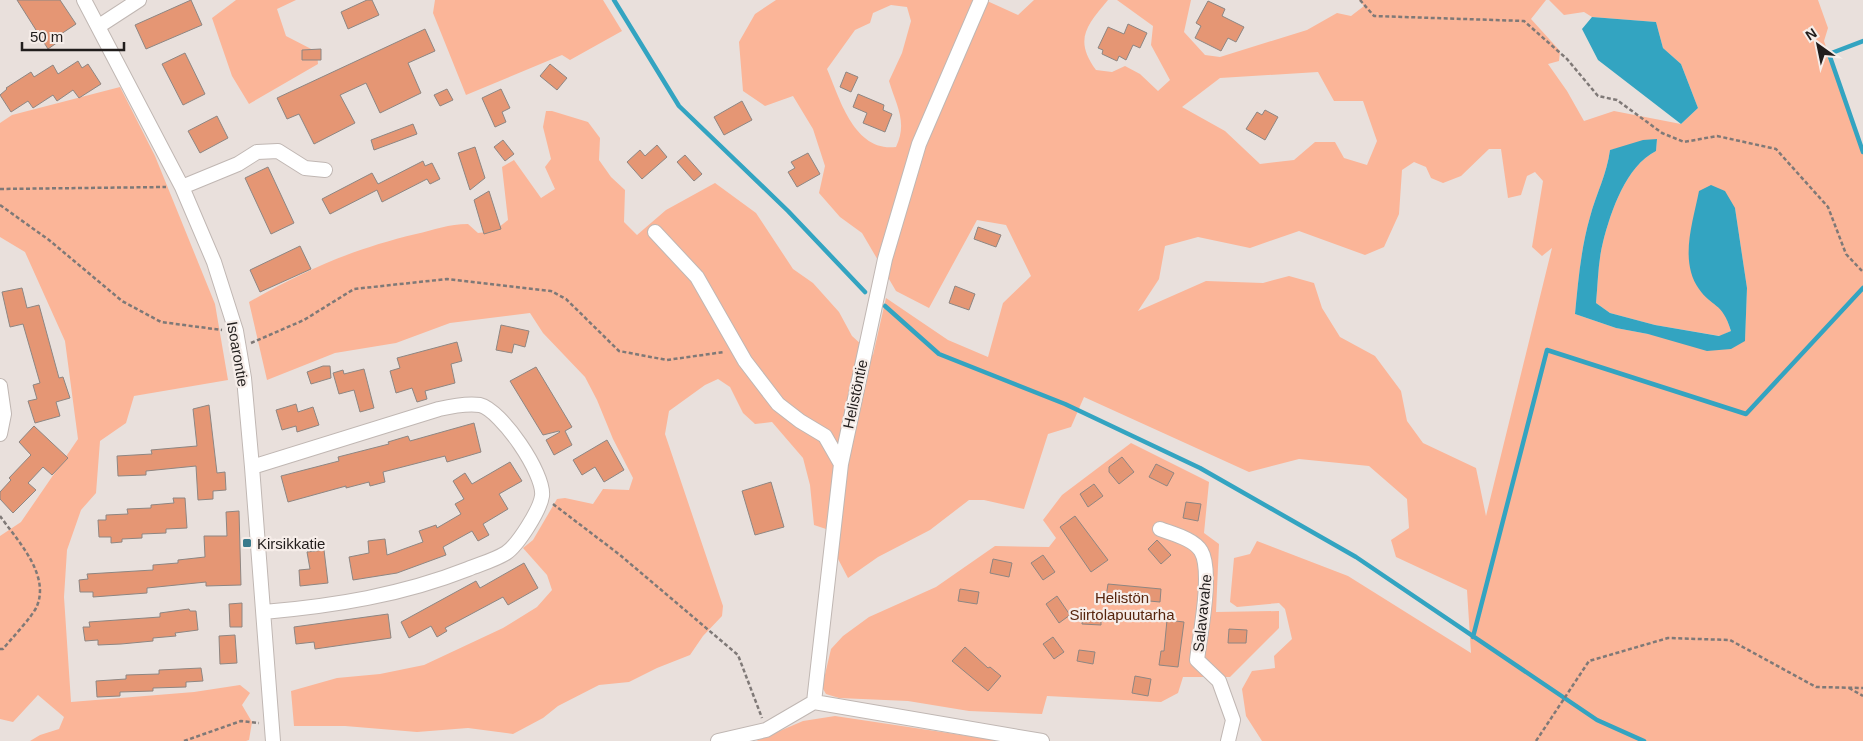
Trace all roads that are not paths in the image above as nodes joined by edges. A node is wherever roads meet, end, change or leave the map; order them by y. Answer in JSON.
{"nodes":[{"id":1,"x":84,"y":0,"type":"edge"},
{"id":2,"x":139,"y":0,"type":"edge"},
{"id":3,"x":981,"y":0,"type":"edge"},
{"id":4,"x":99,"y":26,"type":"junction"},
{"id":5,"x":325,"y":170,"type":"dead end"},
{"id":6,"x":182,"y":187,"type":"junction"},
{"id":7,"x":655,"y":232,"type":"dead end"},
{"id":8,"x":0,"y":386,"type":"edge"},
{"id":9,"x":0,"y":434,"type":"edge"},
{"id":10,"x":841,"y":464,"type":"junction"},
{"id":11,"x":252,"y":466,"type":"junction"},
{"id":12,"x":1160,"y":530,"type":"dead end"},
{"id":13,"x":264,"y":612,"type":"junction"},
{"id":14,"x":814,"y":702,"type":"junction"},
{"id":15,"x":273,"y":741,"type":"edge"},
{"id":16,"x":718,"y":741,"type":"edge"},
{"id":17,"x":1042,"y":741,"type":"edge"},
{"id":18,"x":1228,"y":741,"type":"edge"}],
"edges":[{"from":1,"to":4,"type":"street","name":"Isoarontie"},
{"from":2,"to":4,"type":"street"},
{"from":3,"to":10,"type":"street","name":"Helistöntie"},
{"from":4,"to":6,"type":"street","name":"Isoarontie"},
{"from":5,"to":6,"type":"street"},
{"from":6,"to":11,"type":"street","name":"Isoarontie"},
{"from":7,"to":10,"type":"street"},
{"from":8,"to":9,"type":"street"},
{"from":10,"to":14,"type":"street","name":"Helistöntie"},
{"from":11,"to":13,"type":"street","name":"Isoarontie"},
{"from":11,"to":13,"type":"street"},
{"from":12,"to":18,"type":"street","name":"Salavavahe"},
{"from":13,"to":15,"type":"street","name":"Isoarontie"},
{"from":14,"to":16,"type":"street"},
{"from":14,"to":17,"type":"street"}]}
